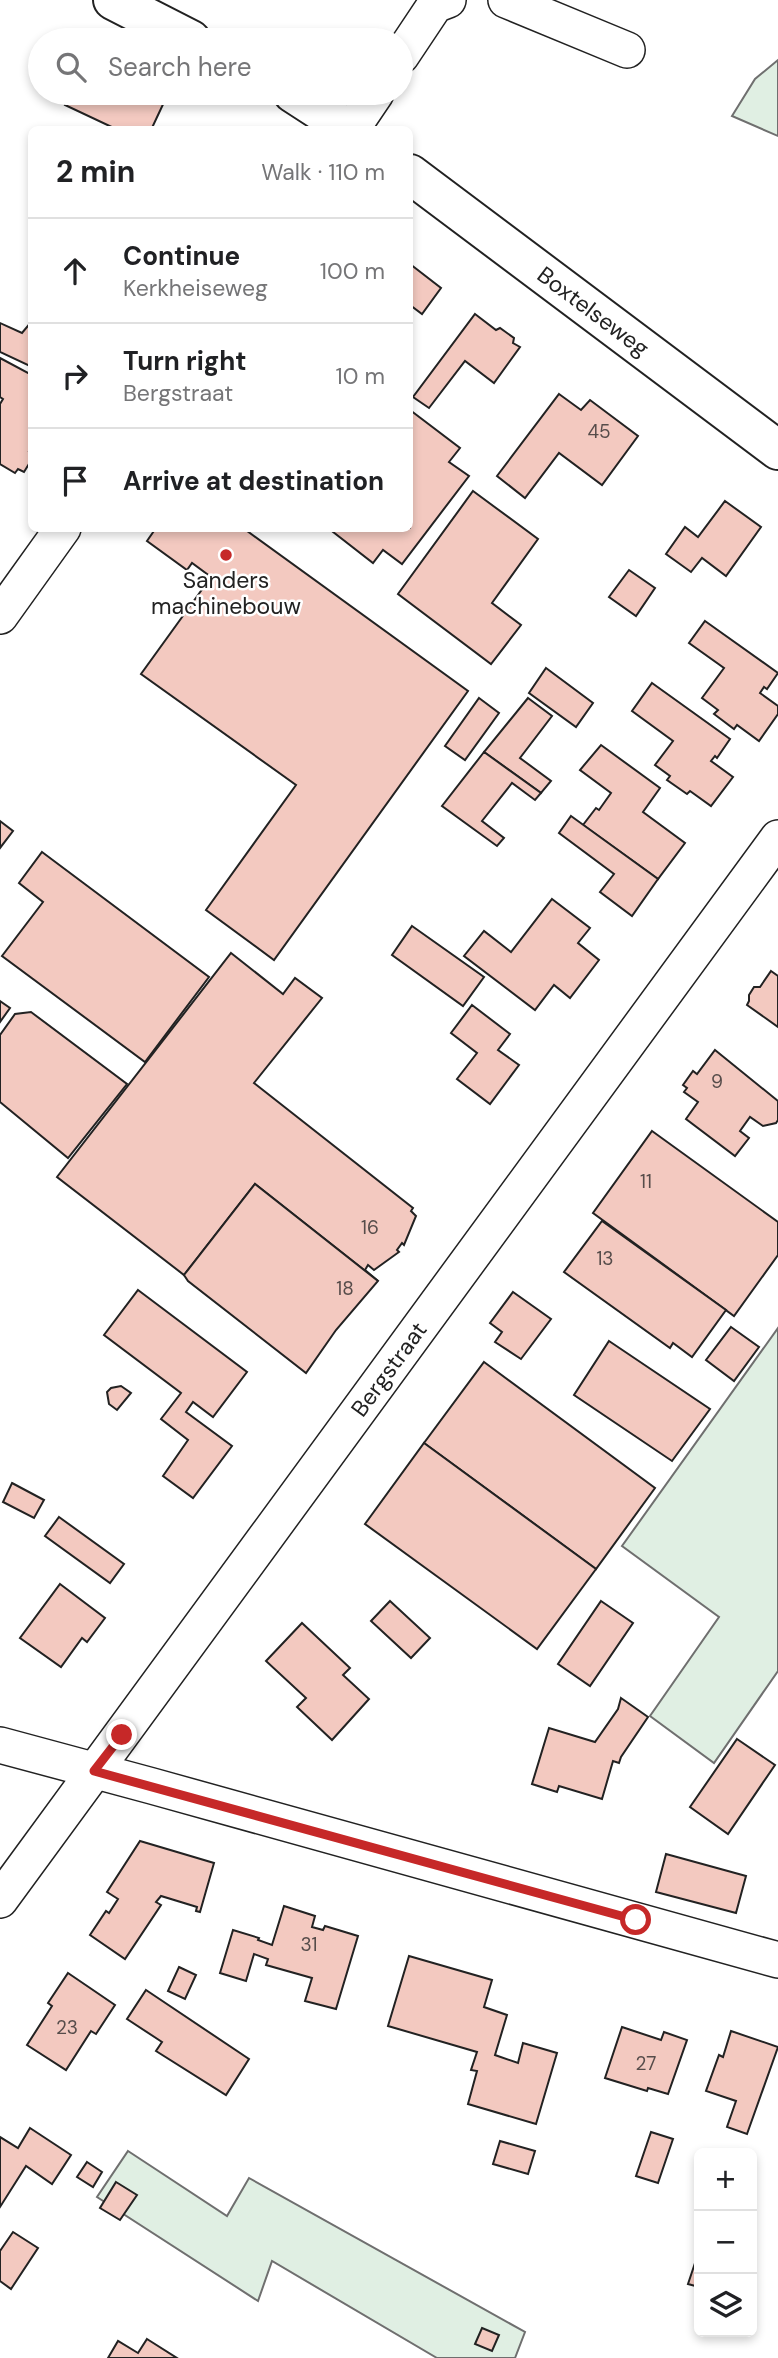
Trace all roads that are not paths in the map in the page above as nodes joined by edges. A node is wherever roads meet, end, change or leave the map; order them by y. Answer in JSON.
{"nodes":[{"id":1,"x":113,"y":0,"type":"edge"},
{"id":2,"x":448,"y":0,"type":"edge"},
{"id":3,"x":506,"y":0,"type":"edge"},
{"id":4,"x":168,"y":28,"type":"edge"},
{"id":5,"x":413,"y":38,"type":"edge"},
{"id":6,"x":627,"y":50,"type":"dead end"},
{"id":7,"x":311,"y":105,"type":"edge"},
{"id":8,"x":368,"y":105,"type":"edge"},
{"id":9,"x":344,"y":126,"type":"edge"},
{"id":10,"x":353,"y":126,"type":"edge"},
{"id":11,"x":413,"y":176,"type":"edge"},
{"id":12,"x":778,"y":450,"type":"edge"},
{"id":13,"x":60,"y":532,"type":"edge"},
{"id":14,"x":0,"y":616,"type":"edge"},
{"id":15,"x":778,"y":838,"type":"edge"},
{"id":16,"x":0,"y":1745,"type":"edge"},
{"id":17,"x":94,"y":1771,"type":"junction"},
{"id":18,"x":0,"y":1899,"type":"edge"},
{"id":19,"x":778,"y":1960,"type":"edge"}],
"edges":[{"from":1,"to":4,"type":"street"},
{"from":2,"to":5,"type":"street"},
{"from":3,"to":6,"type":"street"},
{"from":7,"to":9,"type":"street"},
{"from":8,"to":10,"type":"street"},
{"from":11,"to":12,"type":"street","name":"Boxtelseweg"},
{"from":13,"to":14,"type":"street"},
{"from":15,"to":17,"type":"street","name":"Bergstraat"},
{"from":16,"to":17,"type":"street"},
{"from":17,"to":18,"type":"street","name":"Bergstraat"},
{"from":17,"to":19,"type":"street"}]}
